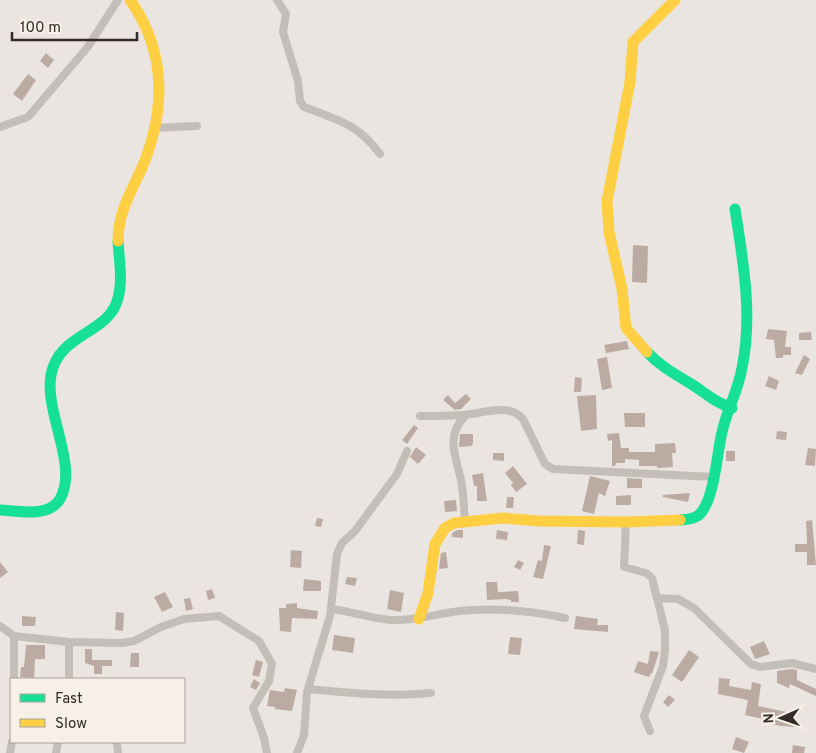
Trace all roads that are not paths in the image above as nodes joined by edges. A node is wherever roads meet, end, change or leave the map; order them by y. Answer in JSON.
{"nodes":[{"id":1,"x":118,"y":0,"type":"edge"},
{"id":2,"x":130,"y":0,"type":"edge"},
{"id":3,"x":277,"y":0,"type":"edge"},
{"id":4,"x":675,"y":0,"type":"edge"},
{"id":5,"x":196,"y":126,"type":"dead end"},
{"id":6,"x":0,"y":127,"type":"edge"},
{"id":7,"x":153,"y":128,"type":"junction"},
{"id":8,"x":380,"y":154,"type":"dead end"},
{"id":9,"x":735,"y":208,"type":"dead end"},
{"id":10,"x":732,"y":408,"type":"junction"},
{"id":11,"x":466,"y":415,"type":"junction"},
{"id":12,"x":420,"y":416,"type":"dead end"},
{"id":13,"x":407,"y":451,"type":"dead end"},
{"id":14,"x":714,"y":476,"type":"junction"},
{"id":15,"x":0,"y":510,"type":"edge"},
{"id":16,"x":465,"y":522,"type":"junction"},
{"id":17,"x":626,"y":522,"type":"junction"},
{"id":18,"x":658,"y":598,"type":"junction"},
{"id":19,"x":331,"y":608,"type":"junction"},
{"id":20,"x":566,"y":618,"type":"dead end"},
{"id":21,"x":419,"y":619,"type":"junction"},
{"id":22,"x":0,"y":626,"type":"edge"},
{"id":23,"x":14,"y":636,"type":"junction"},
{"id":24,"x":69,"y":642,"type":"junction"},
{"id":25,"x":816,"y":670,"type":"edge"},
{"id":26,"x":14,"y":678,"type":"edge"},
{"id":27,"x":69,"y":678,"type":"edge"},
{"id":28,"x":308,"y":689,"type":"junction"},
{"id":29,"x":431,"y":693,"type":"dead end"},
{"id":30,"x":650,"y":731,"type":"dead end"},
{"id":31,"x":267,"y":753,"type":"edge"},
{"id":32,"x":297,"y":753,"type":"edge"}],
"edges":[{"from":1,"to":6,"type":"street"},
{"from":2,"to":7,"type":"street"},
{"from":3,"to":8,"type":"street"},
{"from":4,"to":10,"type":"street"},
{"from":5,"to":7,"type":"street"},
{"from":7,"to":15,"type":"street"},
{"from":9,"to":10,"type":"street"},
{"from":10,"to":14,"type":"street"},
{"from":11,"to":12,"type":"street"},
{"from":11,"to":14,"type":"street"},
{"from":11,"to":16,"type":"street"},
{"from":13,"to":19,"type":"street"},
{"from":14,"to":17,"type":"street"},
{"from":16,"to":17,"type":"street"},
{"from":16,"to":21,"type":"street"},
{"from":17,"to":18,"type":"street"},
{"from":18,"to":25,"type":"street"},
{"from":18,"to":30,"type":"street"},
{"from":19,"to":21,"type":"street"},
{"from":19,"to":28,"type":"street"},
{"from":20,"to":21,"type":"street"},
{"from":22,"to":23,"type":"street"},
{"from":23,"to":24,"type":"street"},
{"from":23,"to":26,"type":"street"},
{"from":24,"to":27,"type":"street"},
{"from":24,"to":31,"type":"street"},
{"from":28,"to":29,"type":"street"},
{"from":28,"to":32,"type":"street"}]}
